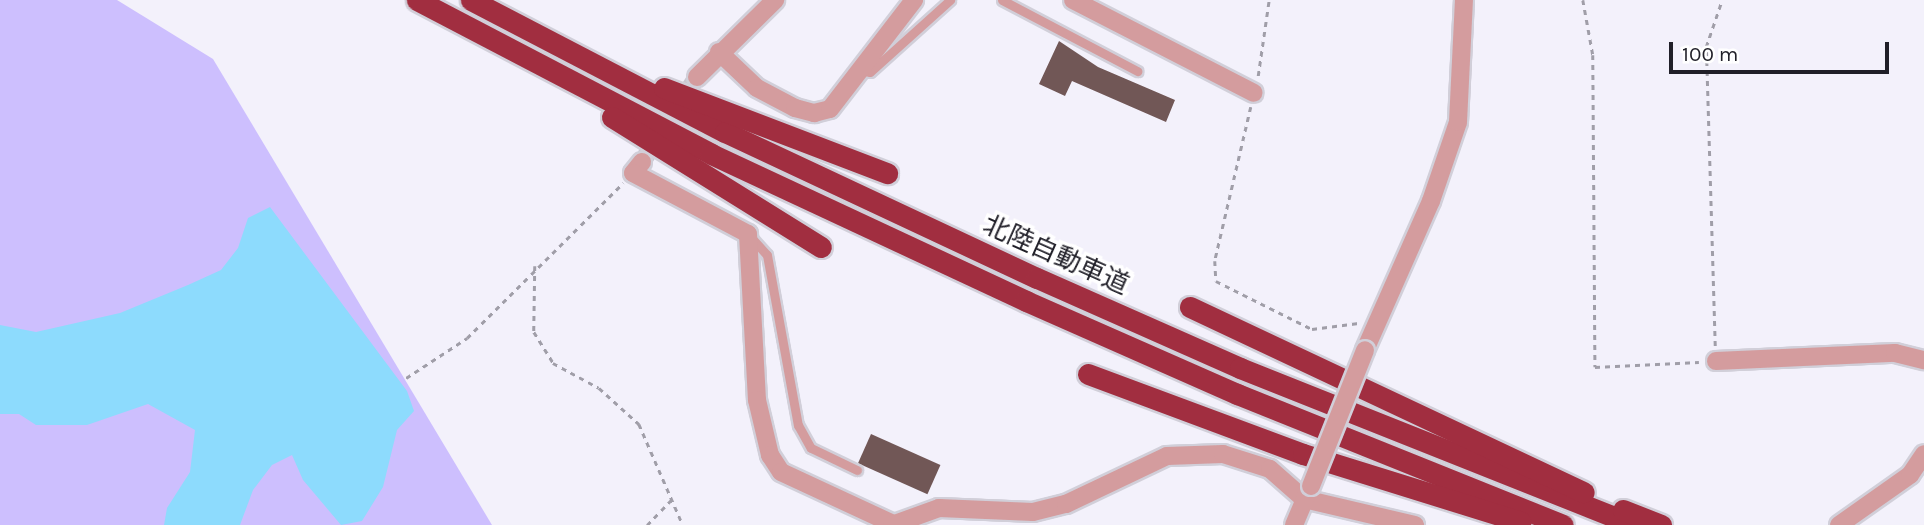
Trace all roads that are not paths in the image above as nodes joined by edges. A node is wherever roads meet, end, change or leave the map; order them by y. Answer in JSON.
{"nodes":[{"id":1,"x":402,"y":0,"type":"edge"},
{"id":2,"x":417,"y":0,"type":"edge"},
{"id":3,"x":473,"y":0,"type":"edge"},
{"id":4,"x":775,"y":0,"type":"edge"},
{"id":5,"x":914,"y":0,"type":"edge"},
{"id":6,"x":950,"y":0,"type":"edge"},
{"id":7,"x":1002,"y":0,"type":"edge"},
{"id":8,"x":1073,"y":0,"type":"edge"},
{"id":9,"x":1464,"y":0,"type":"edge"},
{"id":10,"x":719,"y":52,"type":"junction"},
{"id":11,"x":860,"y":70,"type":"junction"},
{"id":12,"x":1137,"y":71,"type":"dead end"},
{"id":13,"x":697,"y":77,"type":"tunnel mouth"},
{"id":14,"x":1254,"y":93,"type":"road end"},
{"id":15,"x":637,"y":167,"type":"road end"},
{"id":16,"x":887,"y":173,"type":"dead end"},
{"id":17,"x":748,"y":234,"type":"junction"},
{"id":18,"x":821,"y":247,"type":"dead end"},
{"id":19,"x":1190,"y":307,"type":"dead end"},
{"id":20,"x":1924,"y":360,"type":"edge"},
{"id":21,"x":1716,"y":361,"type":"road end"},
{"id":22,"x":1088,"y":374,"type":"dead end"},
{"id":23,"x":1924,"y":454,"type":"edge"},
{"id":24,"x":857,"y":470,"type":"dead end"},
{"id":25,"x":1308,"y":492,"type":"junction"},
{"id":26,"x":1031,"y":518,"type":"edge"},
{"id":27,"x":892,"y":525,"type":"edge"},
{"id":28,"x":1294,"y":525,"type":"edge"},
{"id":29,"x":1415,"y":525,"type":"edge"},
{"id":30,"x":1530,"y":525,"type":"edge"},
{"id":31,"x":1563,"y":525,"type":"edge"},
{"id":32,"x":1634,"y":525,"type":"edge"},
{"id":33,"x":1661,"y":525,"type":"edge"},
{"id":34,"x":1839,"y":525,"type":"edge"}],
"edges":[{"from":1,"to":18,"type":"highway"},
{"from":2,"to":31,"type":"highway","name":"北陸自動車道"},
{"from":3,"to":16,"type":"highway"},
{"from":3,"to":32,"type":"highway","name":"北陸自動車道"},
{"from":4,"to":10,"type":"street"},
{"from":5,"to":11,"type":"street"},
{"from":6,"to":11,"type":"lane"},
{"from":7,"to":12,"type":"lane"},
{"from":8,"to":14,"type":"street"},
{"from":9,"to":25,"type":"street","bridge":true},
{"from":10,"to":11,"type":"street"},
{"from":10,"to":13,"type":"street"},
{"from":15,"to":17,"type":"street"},
{"from":17,"to":24,"type":"lane"},
{"from":17,"to":27,"type":"street"},
{"from":19,"to":33,"type":"highway"},
{"from":20,"to":21,"type":"street"},
{"from":22,"to":30,"type":"highway"},
{"from":23,"to":34,"type":"street"},
{"from":25,"to":26,"type":"street"},
{"from":25,"to":28,"type":"street"},
{"from":25,"to":29,"type":"street"},
{"from":26,"to":27,"type":"street"}]}
